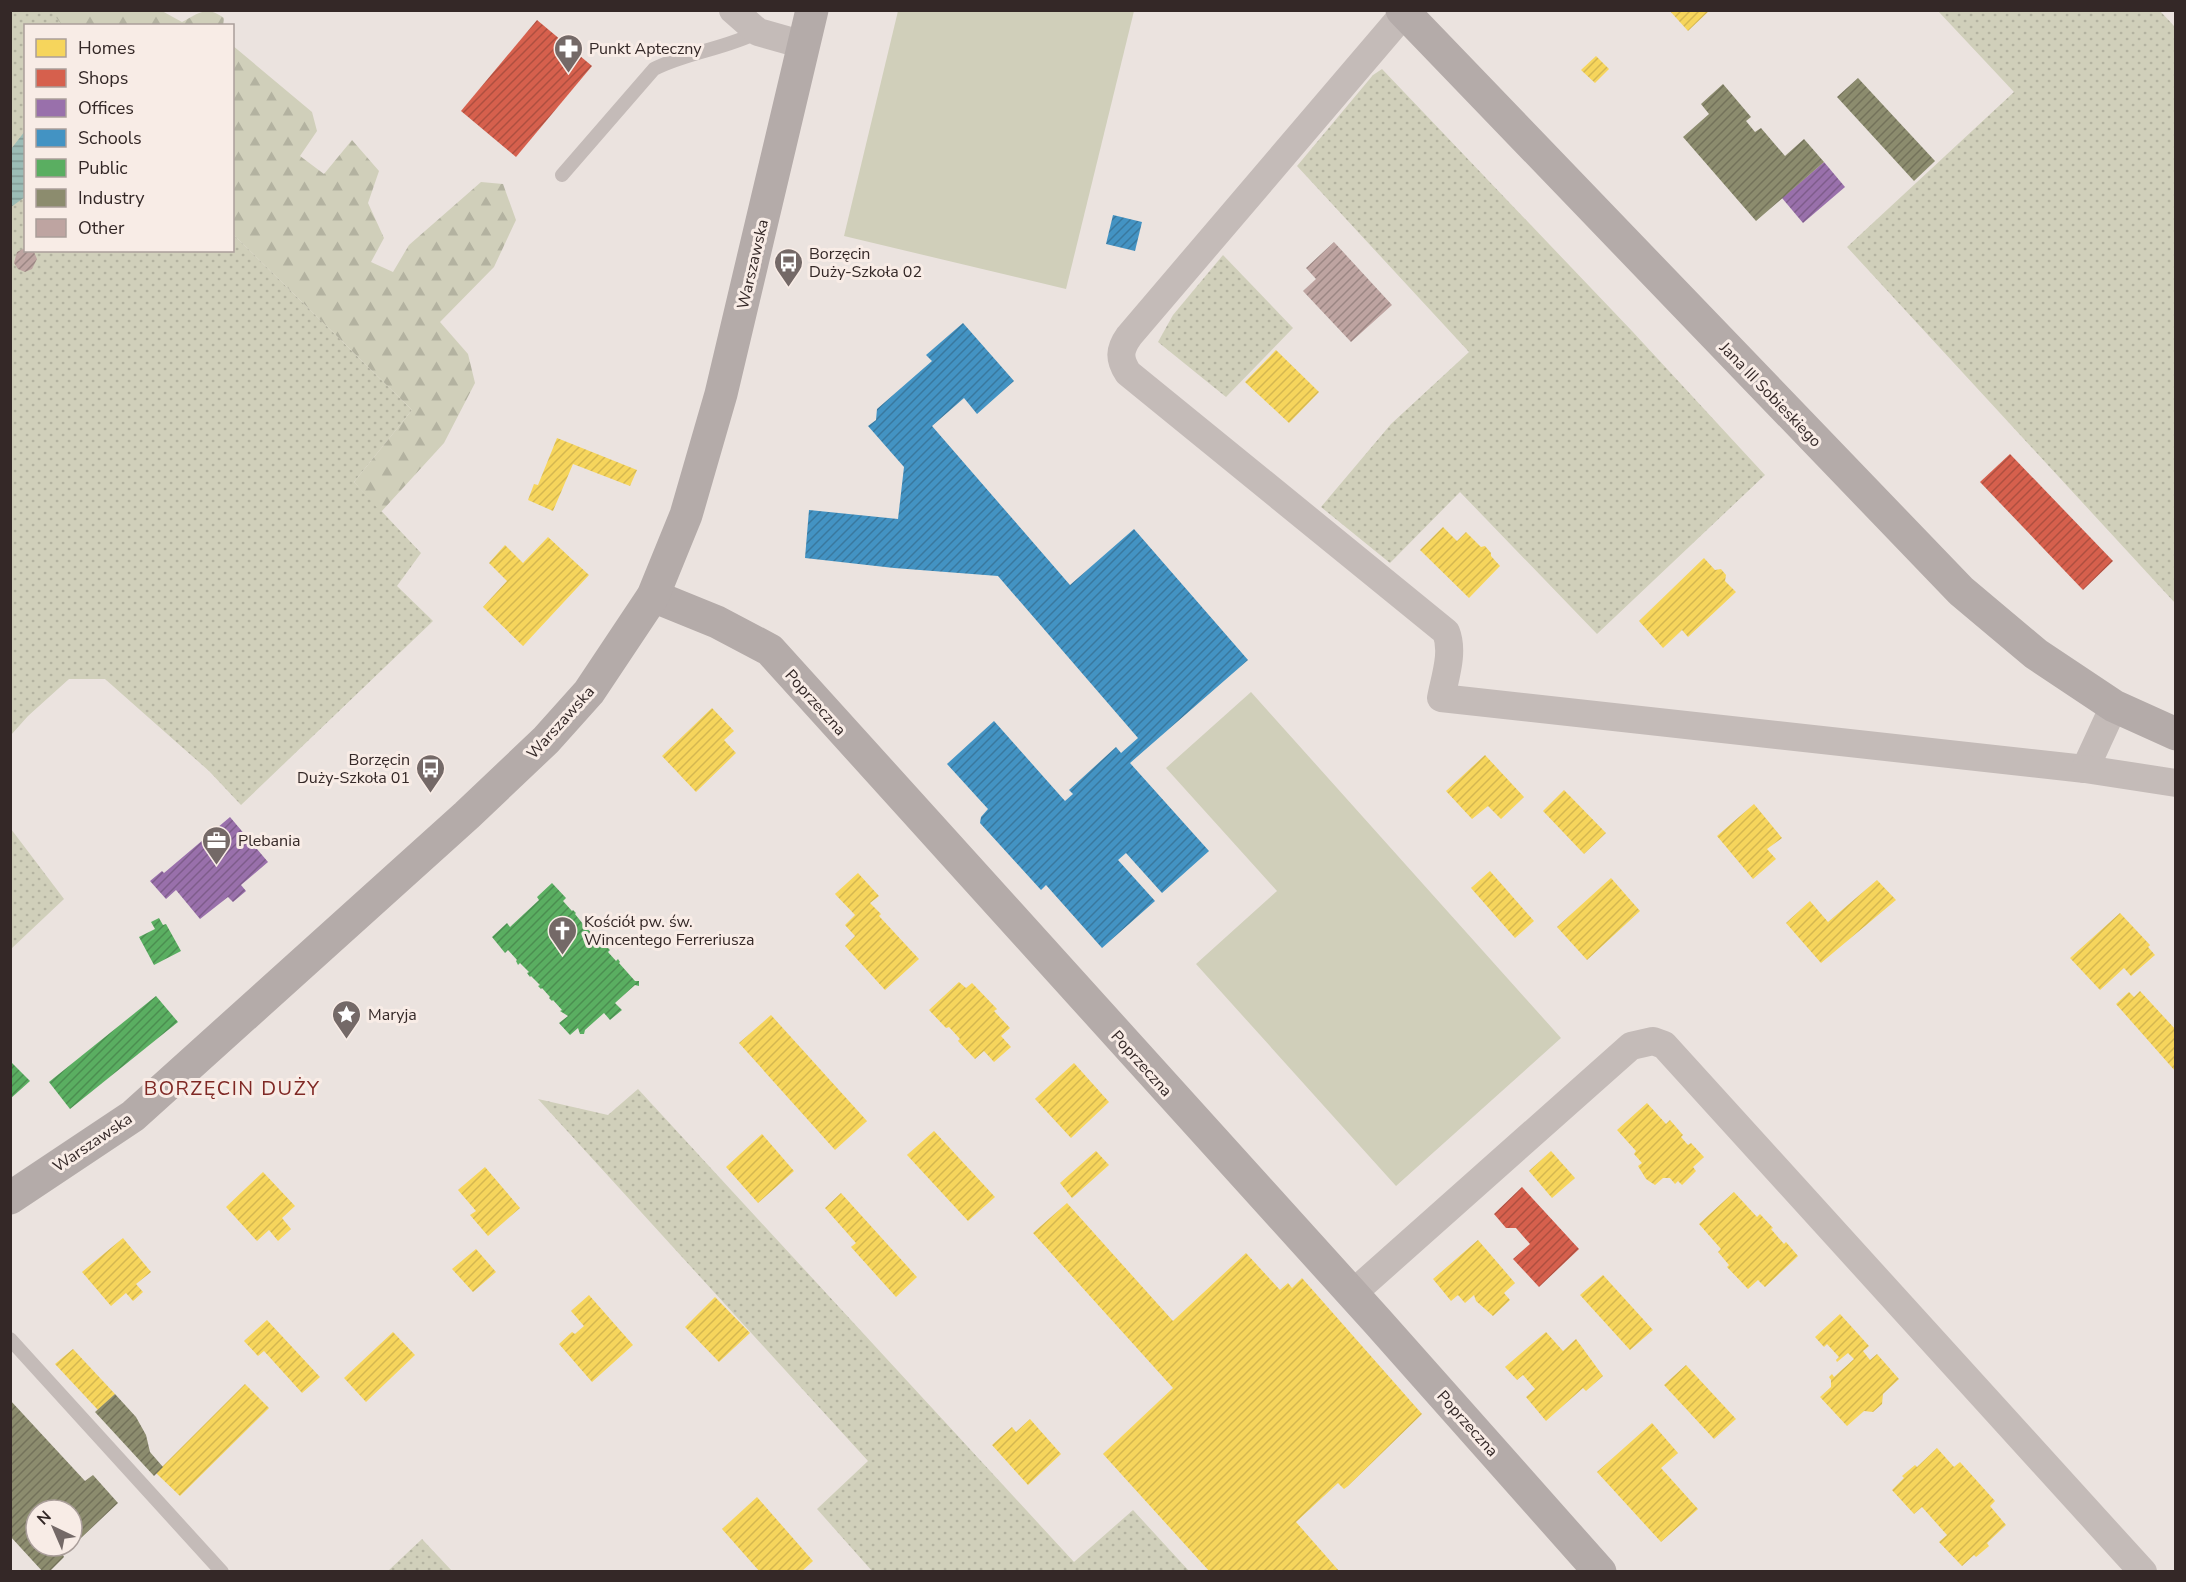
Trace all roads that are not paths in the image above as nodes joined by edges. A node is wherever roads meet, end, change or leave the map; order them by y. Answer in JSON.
{"nodes":[{"id":1,"x":733,"y":10,"type":"edge"},
{"id":2,"x":812,"y":10,"type":"edge"},
{"id":3,"x":1405,"y":11,"type":"edge"},
{"id":4,"x":758,"y":32,"type":"junction"},
{"id":5,"x":804,"y":45,"type":"junction"},
{"id":6,"x":562,"y":175,"type":"dead end"},
{"id":7,"x":653,"y":596,"type":"junction"},
{"id":8,"x":2114,"y":706,"type":"junction"},
{"id":9,"x":2175,"y":734,"type":"edge"},
{"id":10,"x":2085,"y":769,"type":"junction"},
{"id":11,"x":2175,"y":783,"type":"edge"},
{"id":12,"x":10,"y":1198,"type":"edge"},
{"id":13,"x":1352,"y":1294,"type":"junction"},
{"id":14,"x":10,"y":1339,"type":"edge"},
{"id":15,"x":222,"y":1572,"type":"edge"},
{"id":16,"x":1600,"y":1572,"type":"edge"},
{"id":17,"x":2143,"y":1572,"type":"edge"}],
"edges":[{"from":1,"to":4,"type":"street"},
{"from":2,"to":5,"type":"main road","name":"Warszawska"},
{"from":3,"to":8,"type":"main road","name":"Jana III Sobieskiego"},
{"from":3,"to":10,"type":"street"},
{"from":4,"to":5,"type":"street"},
{"from":4,"to":6,"type":"lane"},
{"from":5,"to":7,"type":"main road","name":"Warszawska"},
{"from":7,"to":12,"type":"main road","name":"Warszawska"},
{"from":7,"to":13,"type":"main road","name":"Poprzeczna"},
{"from":8,"to":9,"type":"main road","name":"Jana III Sobieskiego"},
{"from":8,"to":10,"type":"street"},
{"from":10,"to":11,"type":"street"},
{"from":13,"to":16,"type":"main road","name":"Poprzeczna"},
{"from":13,"to":17,"type":"street"},
{"from":14,"to":15,"type":"lane"}]}
